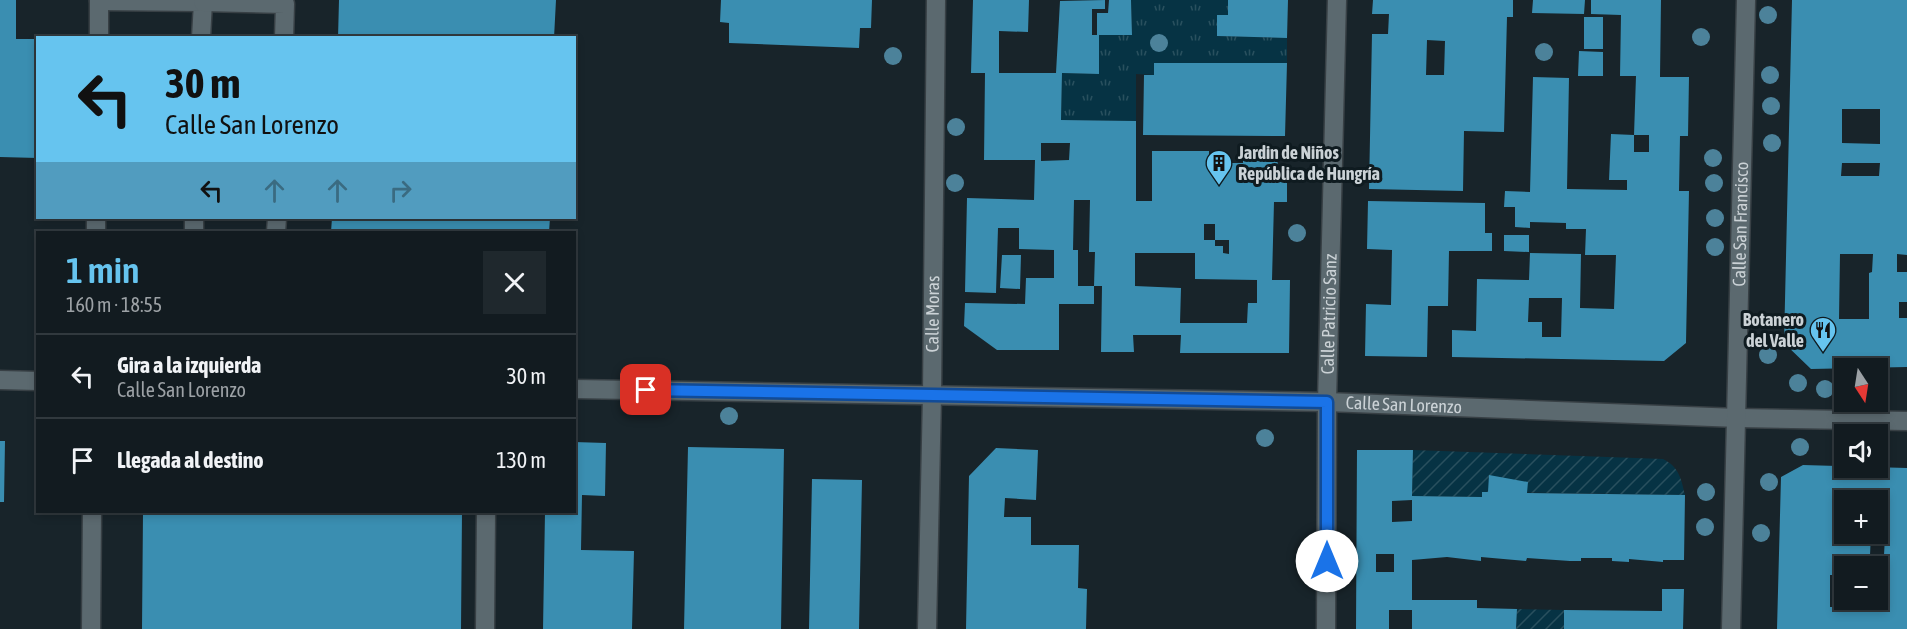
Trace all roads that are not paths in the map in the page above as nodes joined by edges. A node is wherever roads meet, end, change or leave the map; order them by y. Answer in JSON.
{"nodes":[{"id":1,"x":936,"y":0,"type":"edge"},
{"id":2,"x":1337,"y":0,"type":"edge"},
{"id":3,"x":1746,"y":0,"type":"edge"},
{"id":4,"x":99,"y":1,"type":"edge"},
{"id":5,"x":203,"y":2,"type":"junction"},
{"id":6,"x":99,"y":36,"type":"edge"},
{"id":7,"x":201,"y":36,"type":"edge"},
{"id":8,"x":284,"y":36,"type":"edge"},
{"id":9,"x":0,"y":380,"type":"edge"},
{"id":10,"x":36,"y":381,"type":"edge"},
{"id":11,"x":576,"y":389,"type":"edge"},
{"id":12,"x":932,"y":395,"type":"junction"},
{"id":13,"x":1327,"y":402,"type":"junction"},
{"id":14,"x":1738,"y":418,"type":"junction"},
{"id":15,"x":1907,"y":421,"type":"edge"},
{"id":16,"x":92,"y":513,"type":"edge"},
{"id":17,"x":486,"y":513,"type":"edge"},
{"id":18,"x":91,"y":629,"type":"edge"},
{"id":19,"x":485,"y":629,"type":"edge"},
{"id":20,"x":927,"y":629,"type":"edge"},
{"id":21,"x":1326,"y":629,"type":"edge"},
{"id":22,"x":1731,"y":629,"type":"edge"}],
"edges":[{"from":1,"to":12,"type":"street","name":"Calle Moras"},
{"from":2,"to":13,"type":"street","name":"Calle Patricio Sanz"},
{"from":3,"to":14,"type":"street","name":"Calle San Francisco"},
{"from":4,"to":5,"type":"street"},
{"from":4,"to":6,"type":"street"},
{"from":5,"to":7,"type":"street"},
{"from":5,"to":8,"type":"street"},
{"from":9,"to":10,"type":"street"},
{"from":11,"to":12,"type":"street","name":"Calle San Lorenzo"},
{"from":12,"to":13,"type":"street","name":"Calle San Lorenzo"},
{"from":12,"to":20,"type":"street","name":"Calle Moras"},
{"from":13,"to":14,"type":"street","name":"Calle San Lorenzo"},
{"from":13,"to":21,"type":"street","name":"Calle Patricio Sanz"},
{"from":14,"to":15,"type":"street","name":"Calle San Lorenzo"},
{"from":14,"to":22,"type":"street","name":"Calle San Francisco"},
{"from":16,"to":18,"type":"street"},
{"from":17,"to":19,"type":"street"}]}
